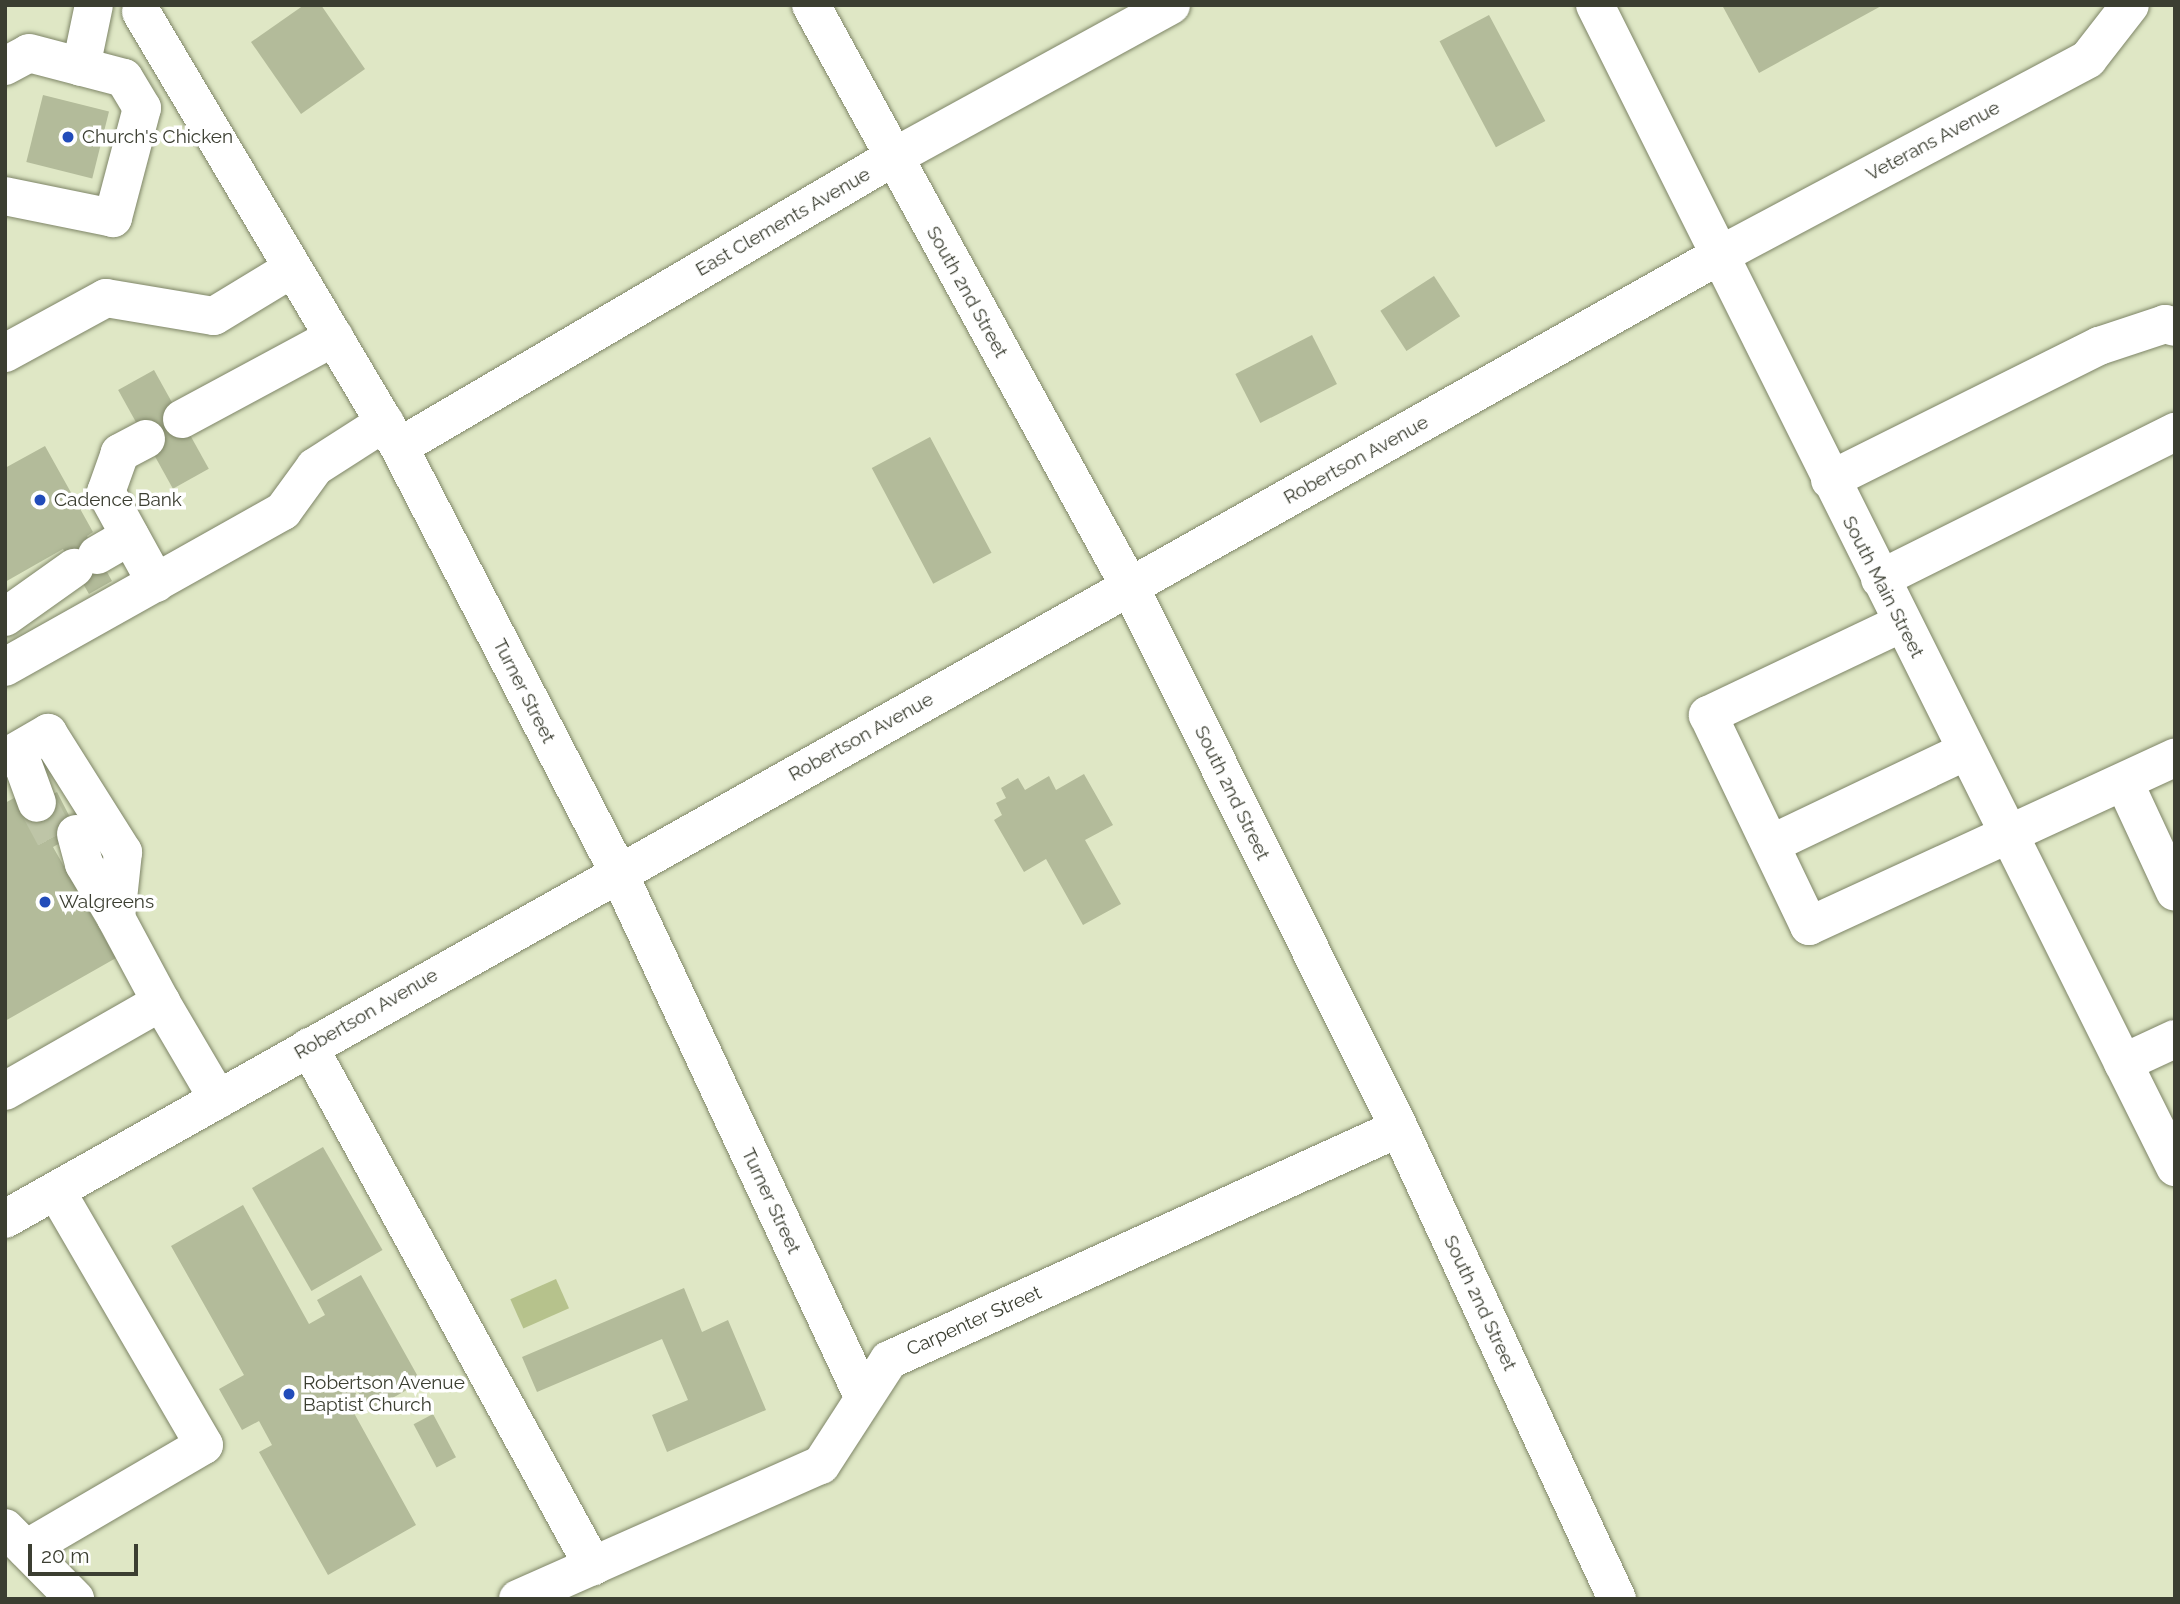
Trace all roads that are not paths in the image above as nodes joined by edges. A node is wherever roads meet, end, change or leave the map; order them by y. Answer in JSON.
{"nodes":[{"id":1,"x":94,"y":5,"type":"edge"},
{"id":2,"x":811,"y":5,"type":"edge"},
{"id":3,"x":1171,"y":5,"type":"edge"},
{"id":4,"x":1595,"y":5,"type":"edge"},
{"id":5,"x":2130,"y":5,"type":"edge"},
{"id":6,"x":136,"y":7,"type":"edge"},
{"id":7,"x":5,"y":66,"type":"edge"},
{"id":8,"x":81,"y":67,"type":"junction"},
{"id":9,"x":892,"y":158,"type":"junction"},
{"id":10,"x":5,"y":196,"type":"edge"},
{"id":11,"x":1718,"y":256,"type":"junction"},
{"id":12,"x":293,"y":268,"type":"junction"},
{"id":13,"x":2175,"y":327,"type":"edge"},
{"id":14,"x":334,"y":337,"type":"junction"},
{"id":15,"x":5,"y":353,"type":"edge"},
{"id":16,"x":182,"y":419,"type":"dead end"},
{"id":17,"x":2175,"y":432,"type":"edge"},
{"id":18,"x":392,"y":435,"type":"junction"},
{"id":19,"x":146,"y":439,"type":"dead end"},
{"id":20,"x":1830,"y":480,"type":"junction"},
{"id":21,"x":130,"y":536,"type":"junction"},
{"id":22,"x":1880,"y":579,"type":"junction"},
{"id":23,"x":156,"y":583,"type":"junction"},
{"id":24,"x":1130,"y":587,"type":"junction"},
{"id":25,"x":5,"y":617,"type":"edge"},
{"id":26,"x":1902,"y":623,"type":"junction"},
{"id":27,"x":5,"y":667,"type":"edge"},
{"id":28,"x":1966,"y":751,"type":"junction"},
{"id":29,"x":2175,"y":758,"type":"edge"},
{"id":30,"x":29,"y":776,"type":"edge"},
{"id":31,"x":2124,"y":782,"type":"junction"},
{"id":32,"x":2008,"y":835,"type":"junction"},
{"id":33,"x":1771,"y":844,"type":"junction"},
{"id":34,"x":73,"y":847,"type":"tunnel mouth"},
{"id":35,"x":618,"y":872,"type":"junction"},
{"id":36,"x":2175,"y":892,"type":"edge"},
{"id":37,"x":116,"y":918,"type":"junction"},
{"id":38,"x":161,"y":1002,"type":"junction"},
{"id":39,"x":2175,"y":1039,"type":"edge"},
{"id":40,"x":309,"y":1047,"type":"junction"},
{"id":41,"x":2123,"y":1063,"type":"junction"},
{"id":42,"x":5,"y":1091,"type":"edge"},
{"id":43,"x":218,"y":1099,"type":"junction"},
{"id":44,"x":1399,"y":1128,"type":"junction"},
{"id":45,"x":2175,"y":1167,"type":"edge"},
{"id":46,"x":56,"y":1191,"type":"junction"},
{"id":47,"x":5,"y":1219,"type":"edge"},
{"id":48,"x":862,"y":1394,"type":"junction"},
{"id":49,"x":16,"y":1538,"type":"edge"},
{"id":50,"x":593,"y":1566,"type":"junction"},
{"id":51,"x":75,"y":1599,"type":"edge"},
{"id":52,"x":517,"y":1599,"type":"edge"},
{"id":53,"x":1617,"y":1599,"type":"edge"}],
"edges":[{"from":1,"to":8,"type":"street"},
{"from":2,"to":9,"type":"street","name":"South 2nd Street"},
{"from":3,"to":9,"type":"street","name":"East Clements Avenue"},
{"from":4,"to":11,"type":"street","name":"South Main Street"},
{"from":5,"to":11,"type":"street","name":"Veterans Avenue"},
{"from":6,"to":12,"type":"street","name":"Turner Street"},
{"from":7,"to":8,"type":"street"},
{"from":8,"to":10,"type":"street"},
{"from":9,"to":18,"type":"street","name":"East Clements Avenue"},
{"from":9,"to":24,"type":"street","name":"South 2nd Street"},
{"from":11,"to":20,"type":"street","name":"South Main Street"},
{"from":11,"to":24,"type":"street","name":"Robertson Avenue"},
{"from":12,"to":14,"type":"street","name":"Turner Street"},
{"from":12,"to":15,"type":"street"},
{"from":13,"to":20,"type":"street"},
{"from":14,"to":16,"type":"street"},
{"from":14,"to":18,"type":"street","name":"Turner Street"},
{"from":17,"to":22,"type":"street"},
{"from":18,"to":23,"type":"street","name":"East Clements Avenue"},
{"from":18,"to":35,"type":"street","name":"Turner Street"},
{"from":19,"to":21,"type":"street"},
{"from":20,"to":22,"type":"street","name":"South Main Street"},
{"from":21,"to":23,"type":"street"},
{"from":21,"to":25,"type":"street"},
{"from":22,"to":26,"type":"street","name":"South Main Street"},
{"from":23,"to":27,"type":"street","name":"East Clements Avenue"},
{"from":24,"to":35,"type":"street","name":"Robertson Avenue"},
{"from":24,"to":44,"type":"street","name":"South 2nd Street"},
{"from":26,"to":28,"type":"street","name":"South Main Street"},
{"from":26,"to":33,"type":"street"},
{"from":28,"to":32,"type":"street","name":"South Main Street"},
{"from":28,"to":33,"type":"street"},
{"from":29,"to":31,"type":"street"},
{"from":30,"to":37,"type":"street"},
{"from":31,"to":32,"type":"street"},
{"from":31,"to":36,"type":"street"},
{"from":32,"to":33,"type":"street"},
{"from":32,"to":41,"type":"street","name":"South Main Street"},
{"from":34,"to":37,"type":"street"},
{"from":35,"to":40,"type":"street","name":"Robertson Avenue"},
{"from":35,"to":48,"type":"street","name":"Turner Street"},
{"from":37,"to":38,"type":"street"},
{"from":38,"to":42,"type":"street"},
{"from":38,"to":43,"type":"street"},
{"from":39,"to":41,"type":"street"},
{"from":40,"to":43,"type":"street","name":"Robertson Avenue"},
{"from":40,"to":50,"type":"street"},
{"from":41,"to":45,"type":"street","name":"South Main Street"},
{"from":43,"to":46,"type":"street","name":"Robertson Avenue"},
{"from":44,"to":48,"type":"street","name":"Carpenter Street"},
{"from":44,"to":53,"type":"street","name":"South 2nd Street"},
{"from":46,"to":47,"type":"street","name":"Robertson Avenue"},
{"from":46,"to":49,"type":"street"},
{"from":48,"to":50,"type":"street","name":"Carpenter Street"},
{"from":49,"to":51,"type":"street"},
{"from":50,"to":52,"type":"street","name":"Carpenter Street"}]}
